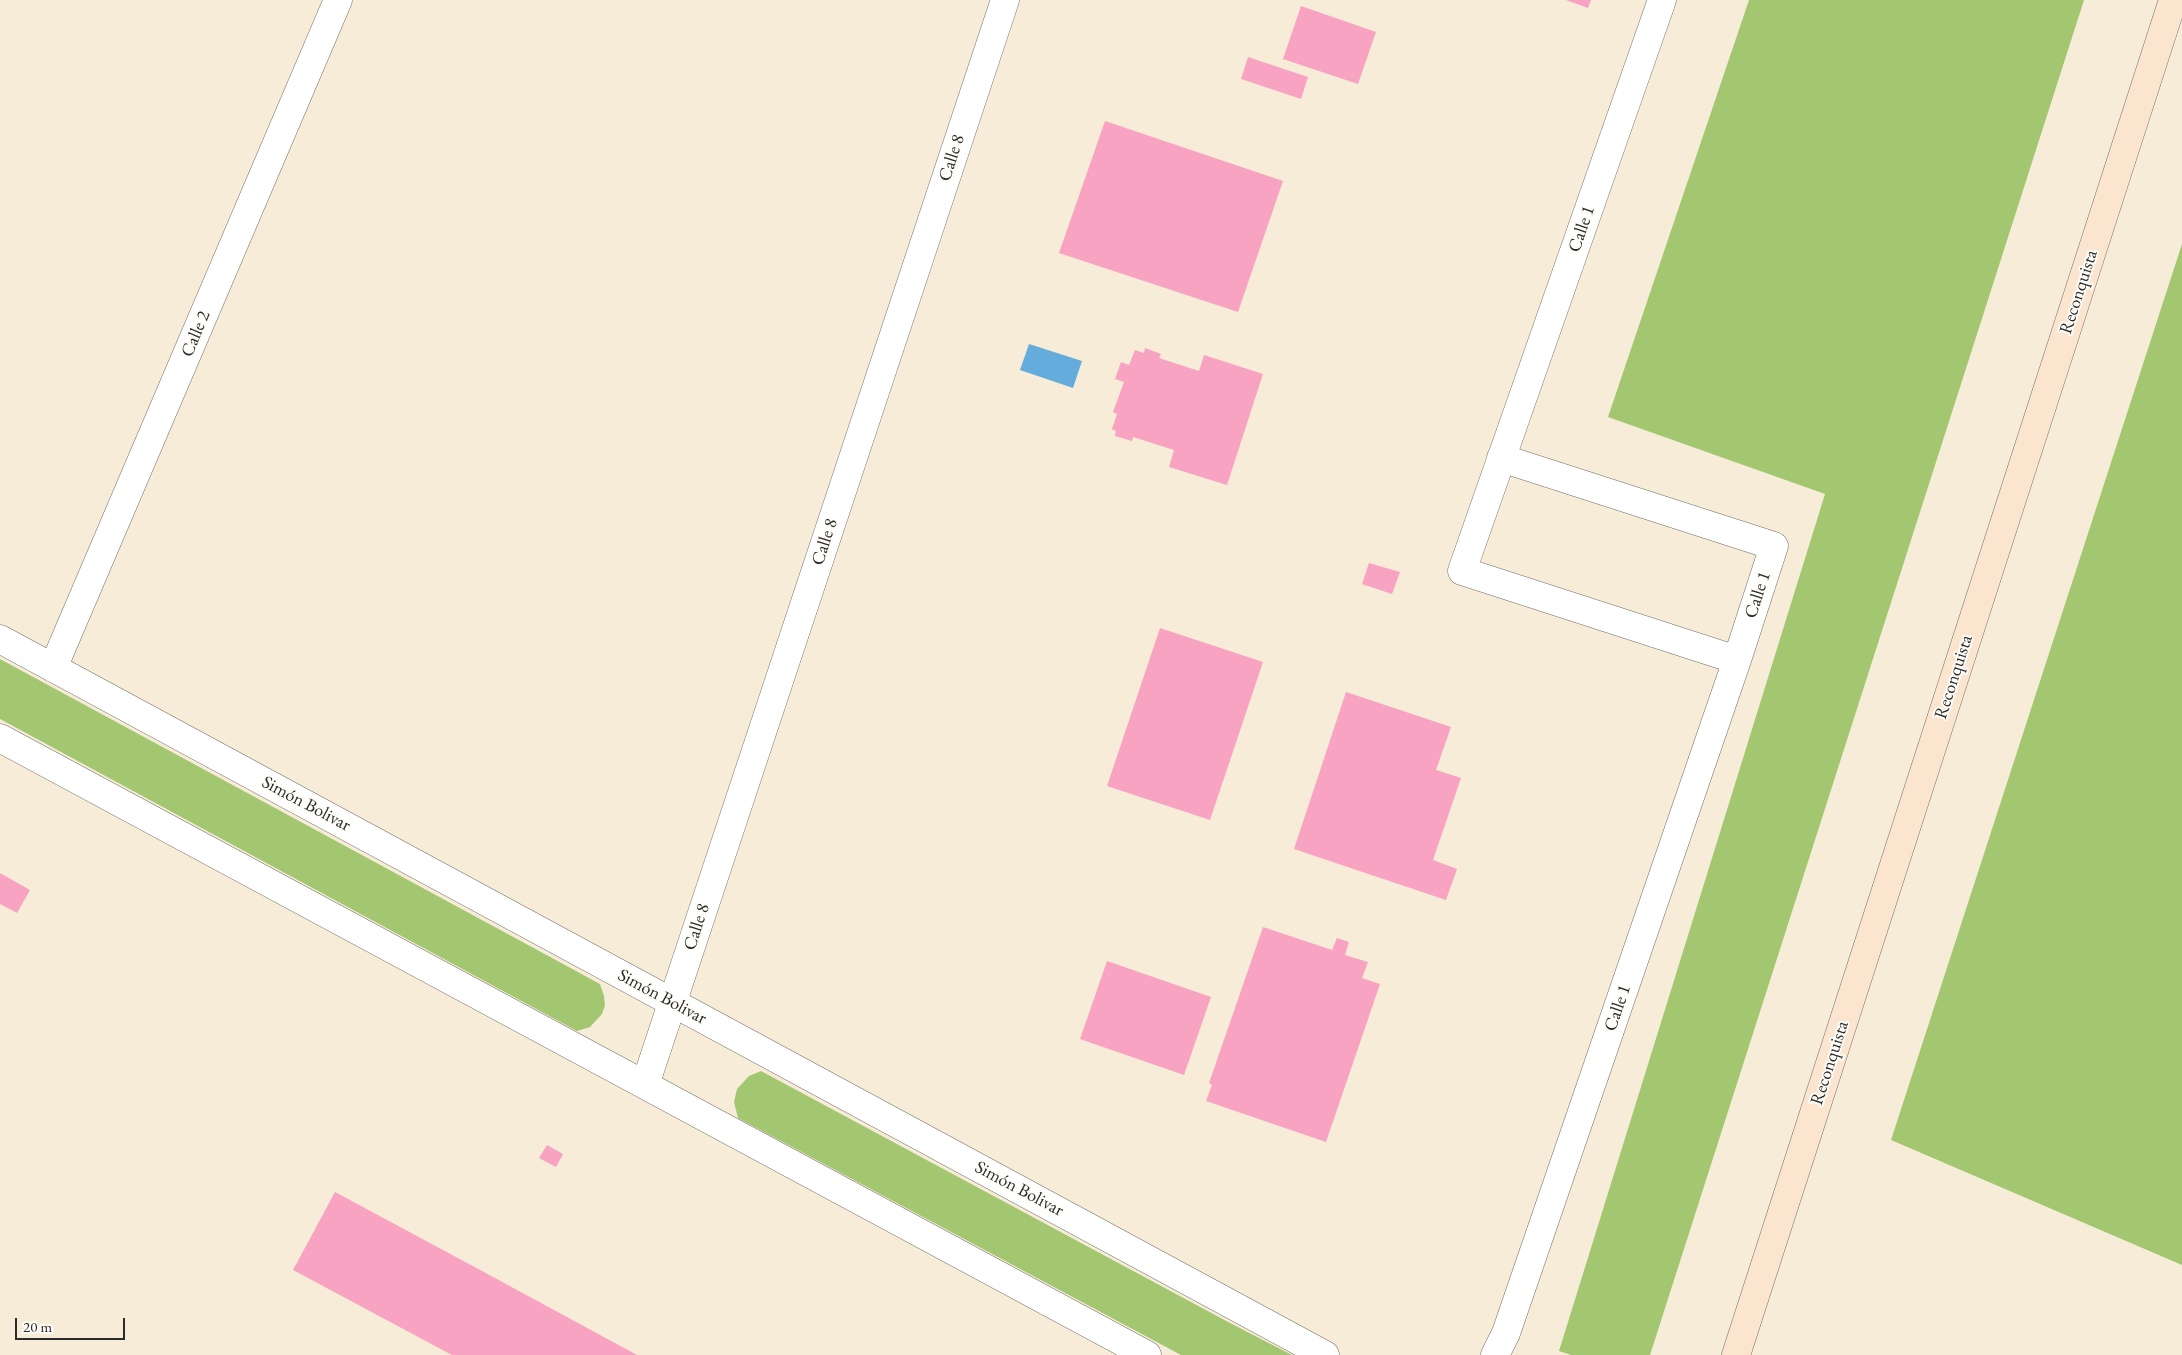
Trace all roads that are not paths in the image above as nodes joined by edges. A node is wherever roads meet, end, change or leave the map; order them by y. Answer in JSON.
{"nodes":[{"id":1,"x":338,"y":0,"type":"edge"},
{"id":2,"x":1005,"y":0,"type":"edge"},
{"id":3,"x":1662,"y":0,"type":"edge"},
{"id":4,"x":2173,"y":0,"type":"edge"},
{"id":5,"x":1501,"y":458,"type":"junction"},
{"id":6,"x":0,"y":639,"type":"edge"},
{"id":7,"x":1737,"y":660,"type":"junction"},
{"id":8,"x":54,"y":668,"type":"junction"},
{"id":9,"x":0,"y":738,"type":"edge"},
{"id":10,"x":672,"y":1002,"type":"junction"},
{"id":11,"x":645,"y":1085,"type":"junction"},
{"id":12,"x":1147,"y":1355,"type":"edge"},
{"id":13,"x":1325,"y":1355,"type":"edge"},
{"id":14,"x":1494,"y":1355,"type":"edge"},
{"id":15,"x":1736,"y":1355,"type":"edge"}],
"edges":[{"from":1,"to":8,"type":"street","name":"Calle 2"},
{"from":2,"to":10,"type":"street","name":"Calle 8"},
{"from":3,"to":5,"type":"street","name":"Calle 1"},
{"from":4,"to":15,"type":"street","name":"Reconquista"},
{"from":5,"to":7,"type":"street","name":"Calle 1"},
{"from":5,"to":7,"type":"street","name":"Calle 1"},
{"from":6,"to":8,"type":"street","name":"Simón Bolivar"},
{"from":7,"to":14,"type":"street","name":"Calle 1"},
{"from":8,"to":10,"type":"street","name":"Simón Bolivar"},
{"from":9,"to":11,"type":"street"},
{"from":10,"to":11,"type":"street","name":"Calle 8"},
{"from":10,"to":13,"type":"street","name":"Simón Bolivar"},
{"from":11,"to":12,"type":"street"}]}
